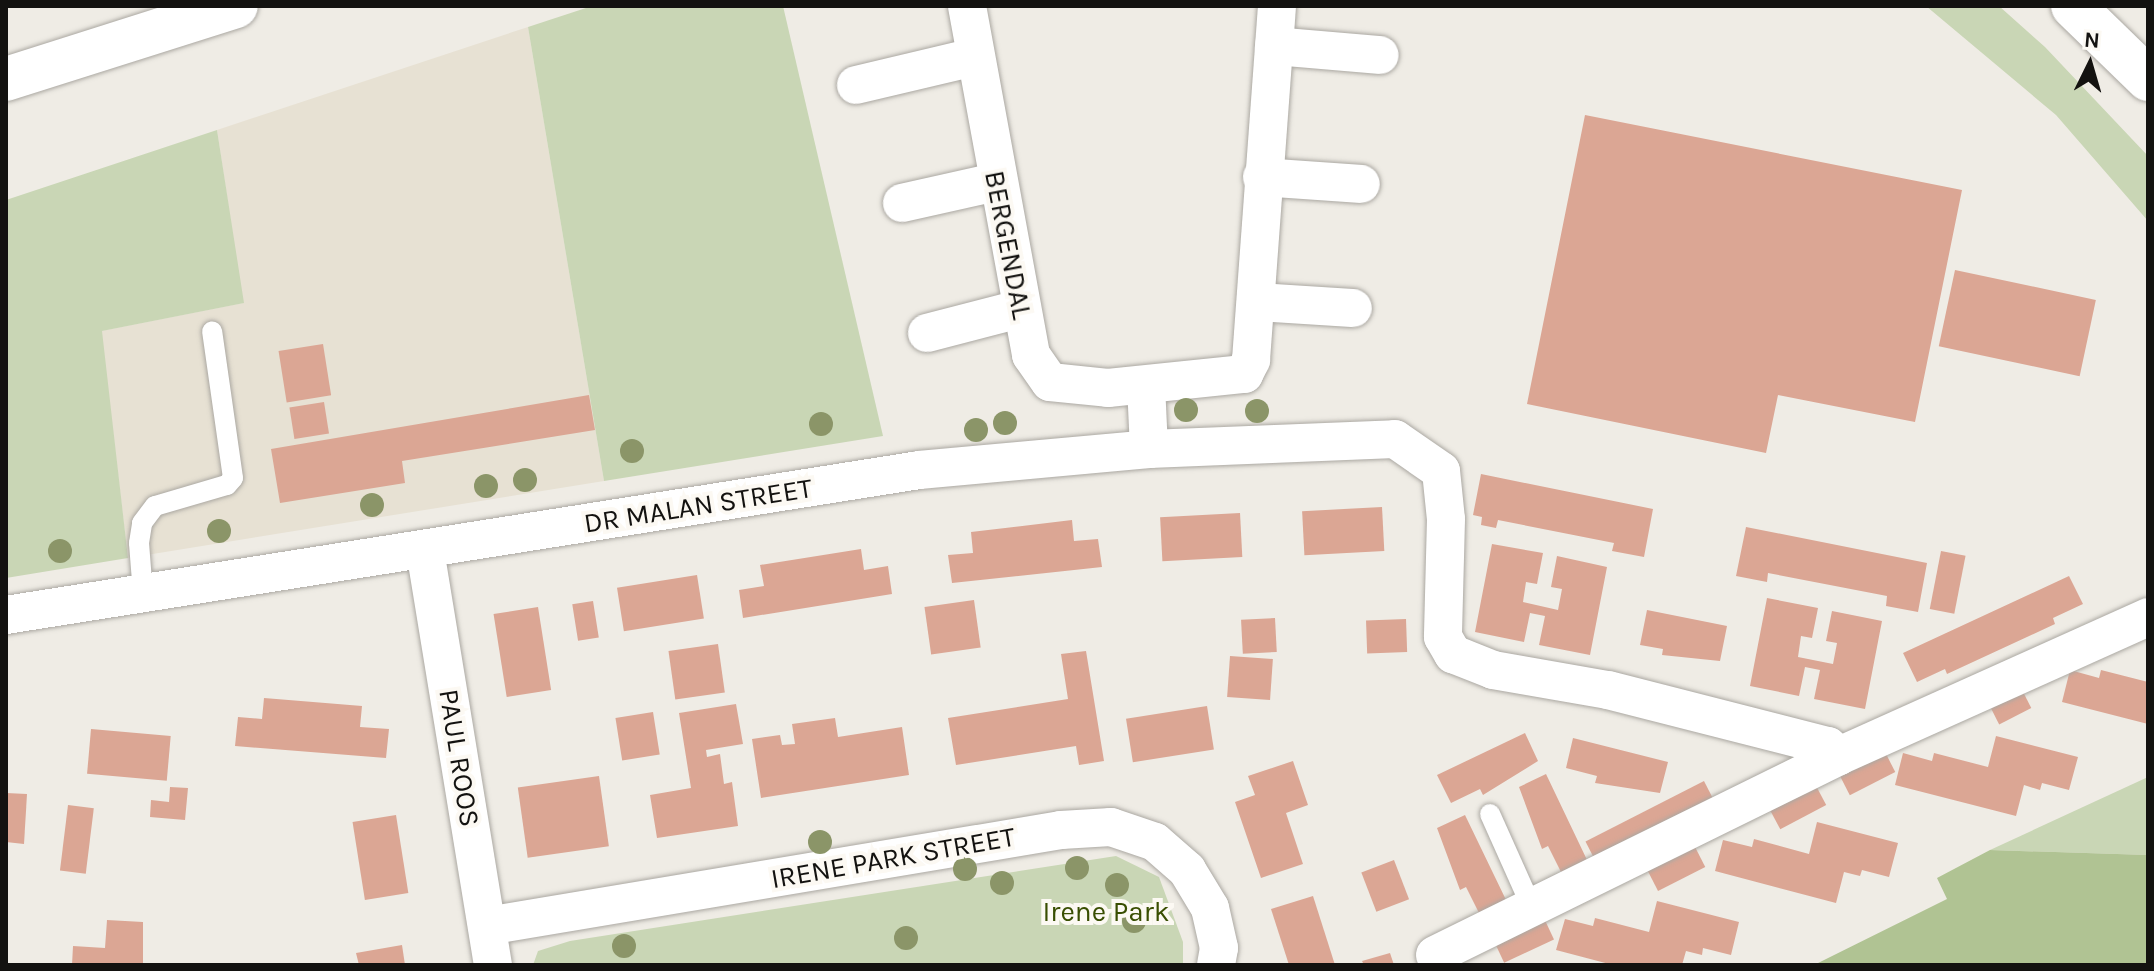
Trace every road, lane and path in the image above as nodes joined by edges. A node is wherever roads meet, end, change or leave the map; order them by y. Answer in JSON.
{"nodes":[{"id":1,"x":236,"y":6,"type":"edge"},
{"id":2,"x":967,"y":6,"type":"edge"},
{"id":3,"x":1277,"y":6,"type":"edge"},
{"id":4,"x":2073,"y":6,"type":"edge"},
{"id":5,"x":1274,"y":46,"type":"junction"},
{"id":6,"x":1380,"y":55,"type":"dead end"},
{"id":7,"x":974,"y":57,"type":"junction"},
{"id":8,"x":6,"y":79,"type":"edge"},
{"id":9,"x":2148,"y":79,"type":"edge"},
{"id":10,"x":856,"y":85,"type":"dead end"},
{"id":11,"x":1262,"y":177,"type":"junction"},
{"id":12,"x":996,"y":182,"type":"junction"},
{"id":13,"x":1361,"y":184,"type":"dead end"},
{"id":14,"x":902,"y":203,"type":"dead end"},
{"id":15,"x":1257,"y":302,"type":"junction"},
{"id":16,"x":1353,"y":308,"type":"dead end"},
{"id":17,"x":1020,"y":309,"type":"junction"},
{"id":18,"x":212,"y":331,"type":"dead end"},
{"id":19,"x":927,"y":333,"type":"dead end"},
{"id":20,"x":1146,"y":385,"type":"junction"},
{"id":21,"x":1149,"y":449,"type":"junction"},
{"id":22,"x":425,"y":550,"type":"junction"},
{"id":23,"x":143,"y":594,"type":"junction"},
{"id":24,"x":6,"y":615,"type":"edge"},
{"id":25,"x":2148,"y":617,"type":"edge"},
{"id":26,"x":1839,"y":756,"type":"junction"},
{"id":27,"x":1490,"y":814,"type":"dead end"},
{"id":28,"x":1532,"y":908,"type":"junction"},
{"id":29,"x":487,"y":926,"type":"junction"},
{"id":30,"x":1435,"y":955,"type":"dead end"},
{"id":31,"x":493,"y":965,"type":"edge"},
{"id":32,"x":1216,"y":965,"type":"edge"}],
"edges":[{"from":1,"to":8,"type":"main road"},
{"from":2,"to":7,"type":"street","name":"BERGENDAL"},
{"from":3,"to":5,"type":"street","name":"BERGENDAL"},
{"from":4,"to":9,"type":"main road"},
{"from":5,"to":6,"type":"street"},
{"from":5,"to":11,"type":"street","name":"BERGENDAL"},
{"from":7,"to":10,"type":"street"},
{"from":7,"to":12,"type":"street","name":"BERGENDAL"},
{"from":11,"to":13,"type":"street"},
{"from":11,"to":15,"type":"street","name":"BERGENDAL"},
{"from":12,"to":14,"type":"street"},
{"from":12,"to":17,"type":"street","name":"BERGENDAL"},
{"from":15,"to":16,"type":"street"},
{"from":15,"to":20,"type":"street","name":"BERGENDAL"},
{"from":17,"to":19,"type":"street"},
{"from":17,"to":20,"type":"street","name":"BERGENDAL"},
{"from":18,"to":23,"type":"lane"},
{"from":20,"to":21,"type":"street"},
{"from":21,"to":22,"type":"street","name":"DR MALAN STREET"},
{"from":21,"to":26,"type":"street","name":"DR MALAN STREET"},
{"from":22,"to":23,"type":"street","name":"DR MALAN STREET"},
{"from":22,"to":29,"type":"street","name":"PAUL ROOS"},
{"from":23,"to":24,"type":"street","name":"DR MALAN STREET"},
{"from":25,"to":26,"type":"street"},
{"from":26,"to":28,"type":"street"},
{"from":27,"to":28,"type":"lane"},
{"from":28,"to":30,"type":"street"},
{"from":29,"to":31,"type":"street","name":"PAUL ROOS"},
{"from":29,"to":32,"type":"street","name":"IRENE PARK STREET"}]}
